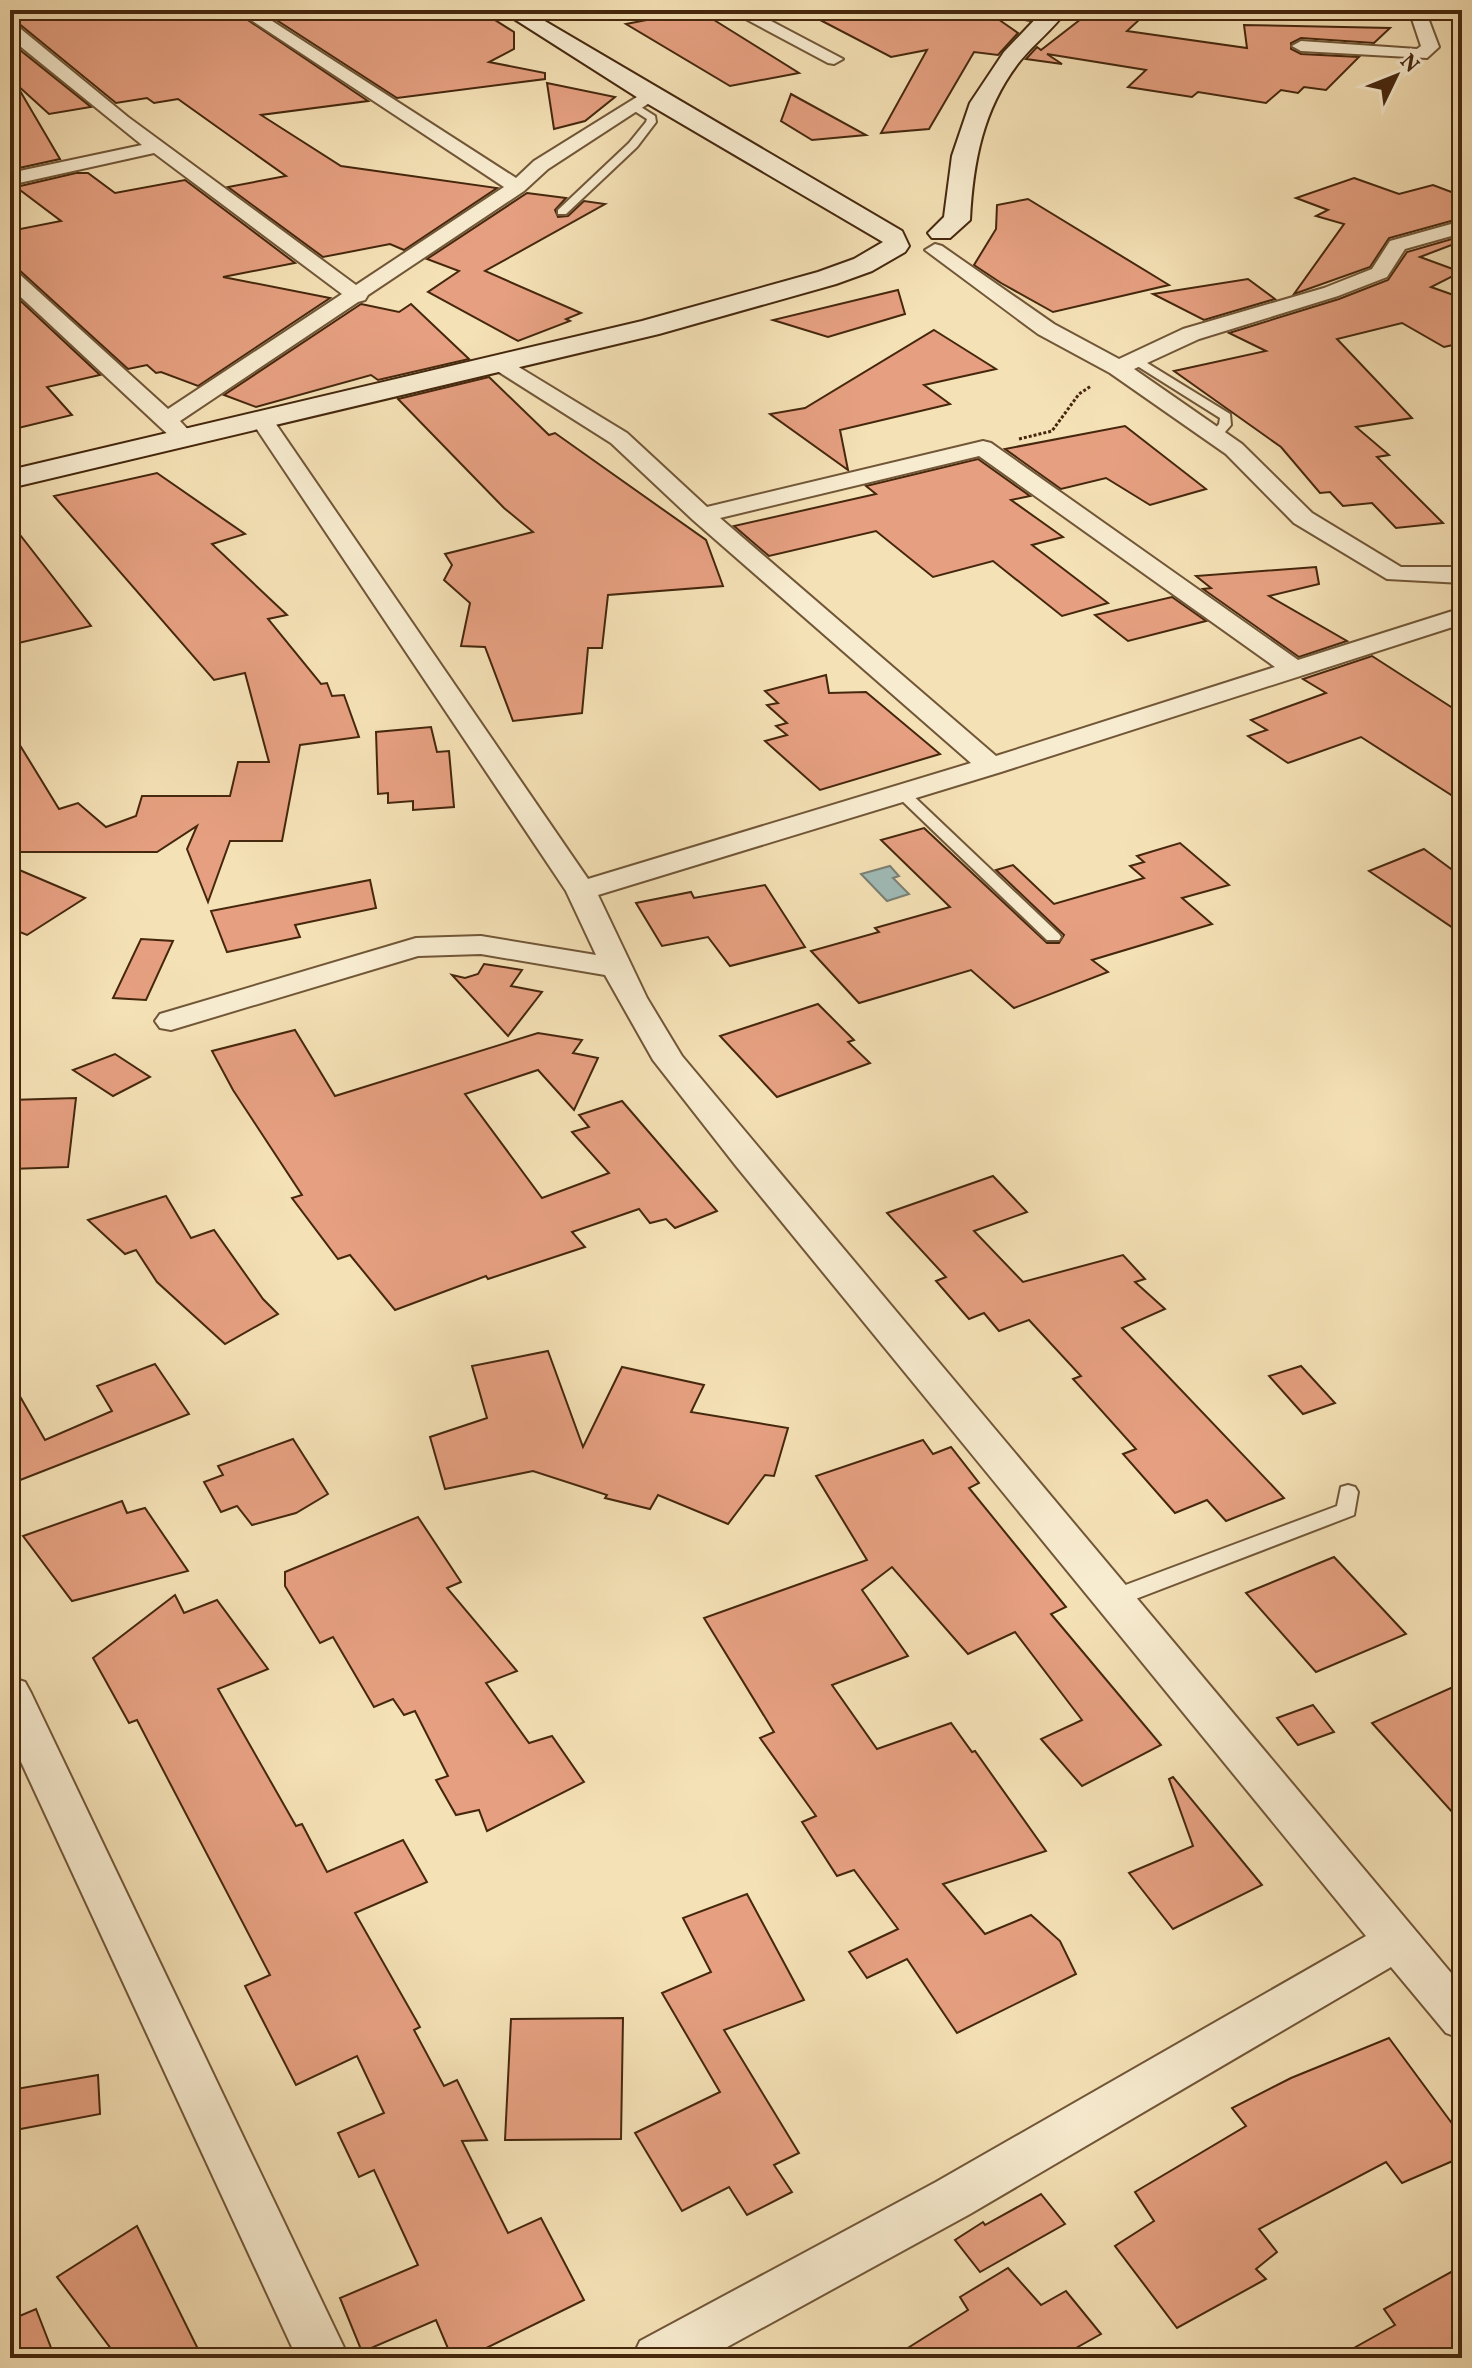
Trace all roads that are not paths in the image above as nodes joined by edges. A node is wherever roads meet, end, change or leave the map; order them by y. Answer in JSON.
{"nodes":[{"id":1,"x":244,"y":10,"type":"edge"},
{"id":2,"x":511,"y":10,"type":"edge"},
{"id":3,"x":737,"y":10,"type":"edge"},
{"id":4,"x":1009,"y":10,"type":"edge"},
{"id":5,"x":1417,"y":10,"type":"edge"},
{"id":6,"x":1051,"y":15,"type":"edge"},
{"id":7,"x":10,"y":29,"type":"edge"},
{"id":8,"x":1301,"y":46,"type":"dead end"},
{"id":9,"x":834,"y":59,"type":"dead end"},
{"id":10,"x":642,"y":101,"type":"junction"},
{"id":11,"x":157,"y":147,"type":"junction"},
{"id":12,"x":10,"y":179,"type":"edge"},
{"id":13,"x":517,"y":187,"type":"junction"},
{"id":14,"x":562,"y":212,"type":"dead end"},
{"id":15,"x":1462,"y":227,"type":"edge"},
{"id":16,"x":902,"y":231,"type":"junction"},
{"id":17,"x":938,"y":242,"type":"junction"},
{"id":18,"x":10,"y":276,"type":"edge"},
{"id":19,"x":358,"y":296,"type":"junction"},
{"id":20,"x":499,"y":362,"type":"junction"},
{"id":21,"x":1127,"y":364,"type":"junction"},
{"id":22,"x":1205,"y":402,"type":"junction"},
{"id":23,"x":1177,"y":408,"type":"junction"},
{"id":24,"x":261,"y":419,"type":"junction"},
{"id":25,"x":176,"y":428,"type":"junction"},
{"id":26,"x":1215,"y":436,"type":"junction"},
{"id":27,"x":10,"y":479,"type":"edge"},
{"id":28,"x":702,"y":515,"type":"junction"},
{"id":29,"x":1396,"y":574,"type":"junction"},
{"id":30,"x":1462,"y":575,"type":"edge"},
{"id":31,"x":1462,"y":616,"type":"edge"},
{"id":32,"x":1296,"y":670,"type":"junction"},
{"id":33,"x":991,"y":766,"type":"junction"},
{"id":34,"x":901,"y":792,"type":"junction"},
{"id":35,"x":581,"y":891,"type":"junction"},
{"id":36,"x":1053,"y":937,"type":"dead end"},
{"id":37,"x":617,"y":968,"type":"junction"},
{"id":38,"x":171,"y":1021,"type":"dead end"},
{"id":39,"x":1348,"y":1492,"type":"dead end"},
{"id":40,"x":1112,"y":1599,"type":"junction"},
{"id":41,"x":10,"y":1693,"type":"edge"},
{"id":42,"x":1396,"y":1941,"type":"junction"},
{"id":43,"x":1462,"y":2019,"type":"edge"},
{"id":44,"x":323,"y":2358,"type":"edge"},
{"id":45,"x":658,"y":2358,"type":"edge"}],
"edges":[{"from":1,"to":13,"type":"street"},
{"from":2,"to":10,"type":"street"},
{"from":3,"to":9,"type":"street"},
{"from":4,"to":6,"type":"street"},
{"from":5,"to":8,"type":"street"},
{"from":6,"to":17,"type":"street"},
{"from":7,"to":11,"type":"street"},
{"from":10,"to":13,"type":"street"},
{"from":10,"to":14,"type":"lane"},
{"from":10,"to":16,"type":"street"},
{"from":11,"to":12,"type":"street"},
{"from":11,"to":19,"type":"street"},
{"from":13,"to":19,"type":"street"},
{"from":15,"to":21,"type":"street"},
{"from":16,"to":17,"type":"street"},
{"from":16,"to":20,"type":"street"},
{"from":17,"to":21,"type":"street"},
{"from":18,"to":25,"type":"street"},
{"from":19,"to":25,"type":"street"},
{"from":20,"to":24,"type":"street"},
{"from":20,"to":28,"type":"street"},
{"from":21,"to":22,"type":"lane"},
{"from":21,"to":23,"type":"street"},
{"from":22,"to":23,"type":"lane"},
{"from":22,"to":26,"type":"lane"},
{"from":23,"to":26,"type":"street"},
{"from":24,"to":25,"type":"street"},
{"from":24,"to":35,"type":"street"},
{"from":25,"to":27,"type":"street"},
{"from":26,"to":29,"type":"street"},
{"from":28,"to":32,"type":"street"},
{"from":28,"to":33,"type":"street"},
{"from":29,"to":30,"type":"street"},
{"from":29,"to":31,"type":"street"},
{"from":31,"to":32,"type":"street"},
{"from":32,"to":33,"type":"street"},
{"from":33,"to":34,"type":"street"},
{"from":34,"to":35,"type":"street"},
{"from":34,"to":36,"type":"lane"},
{"from":35,"to":37,"type":"street"},
{"from":37,"to":38,"type":"street"},
{"from":37,"to":40,"type":"street"},
{"from":39,"to":40,"type":"lane"},
{"from":40,"to":42,"type":"street"},
{"from":41,"to":44,"type":"street"},
{"from":42,"to":43,"type":"street"},
{"from":42,"to":45,"type":"street"}]}
